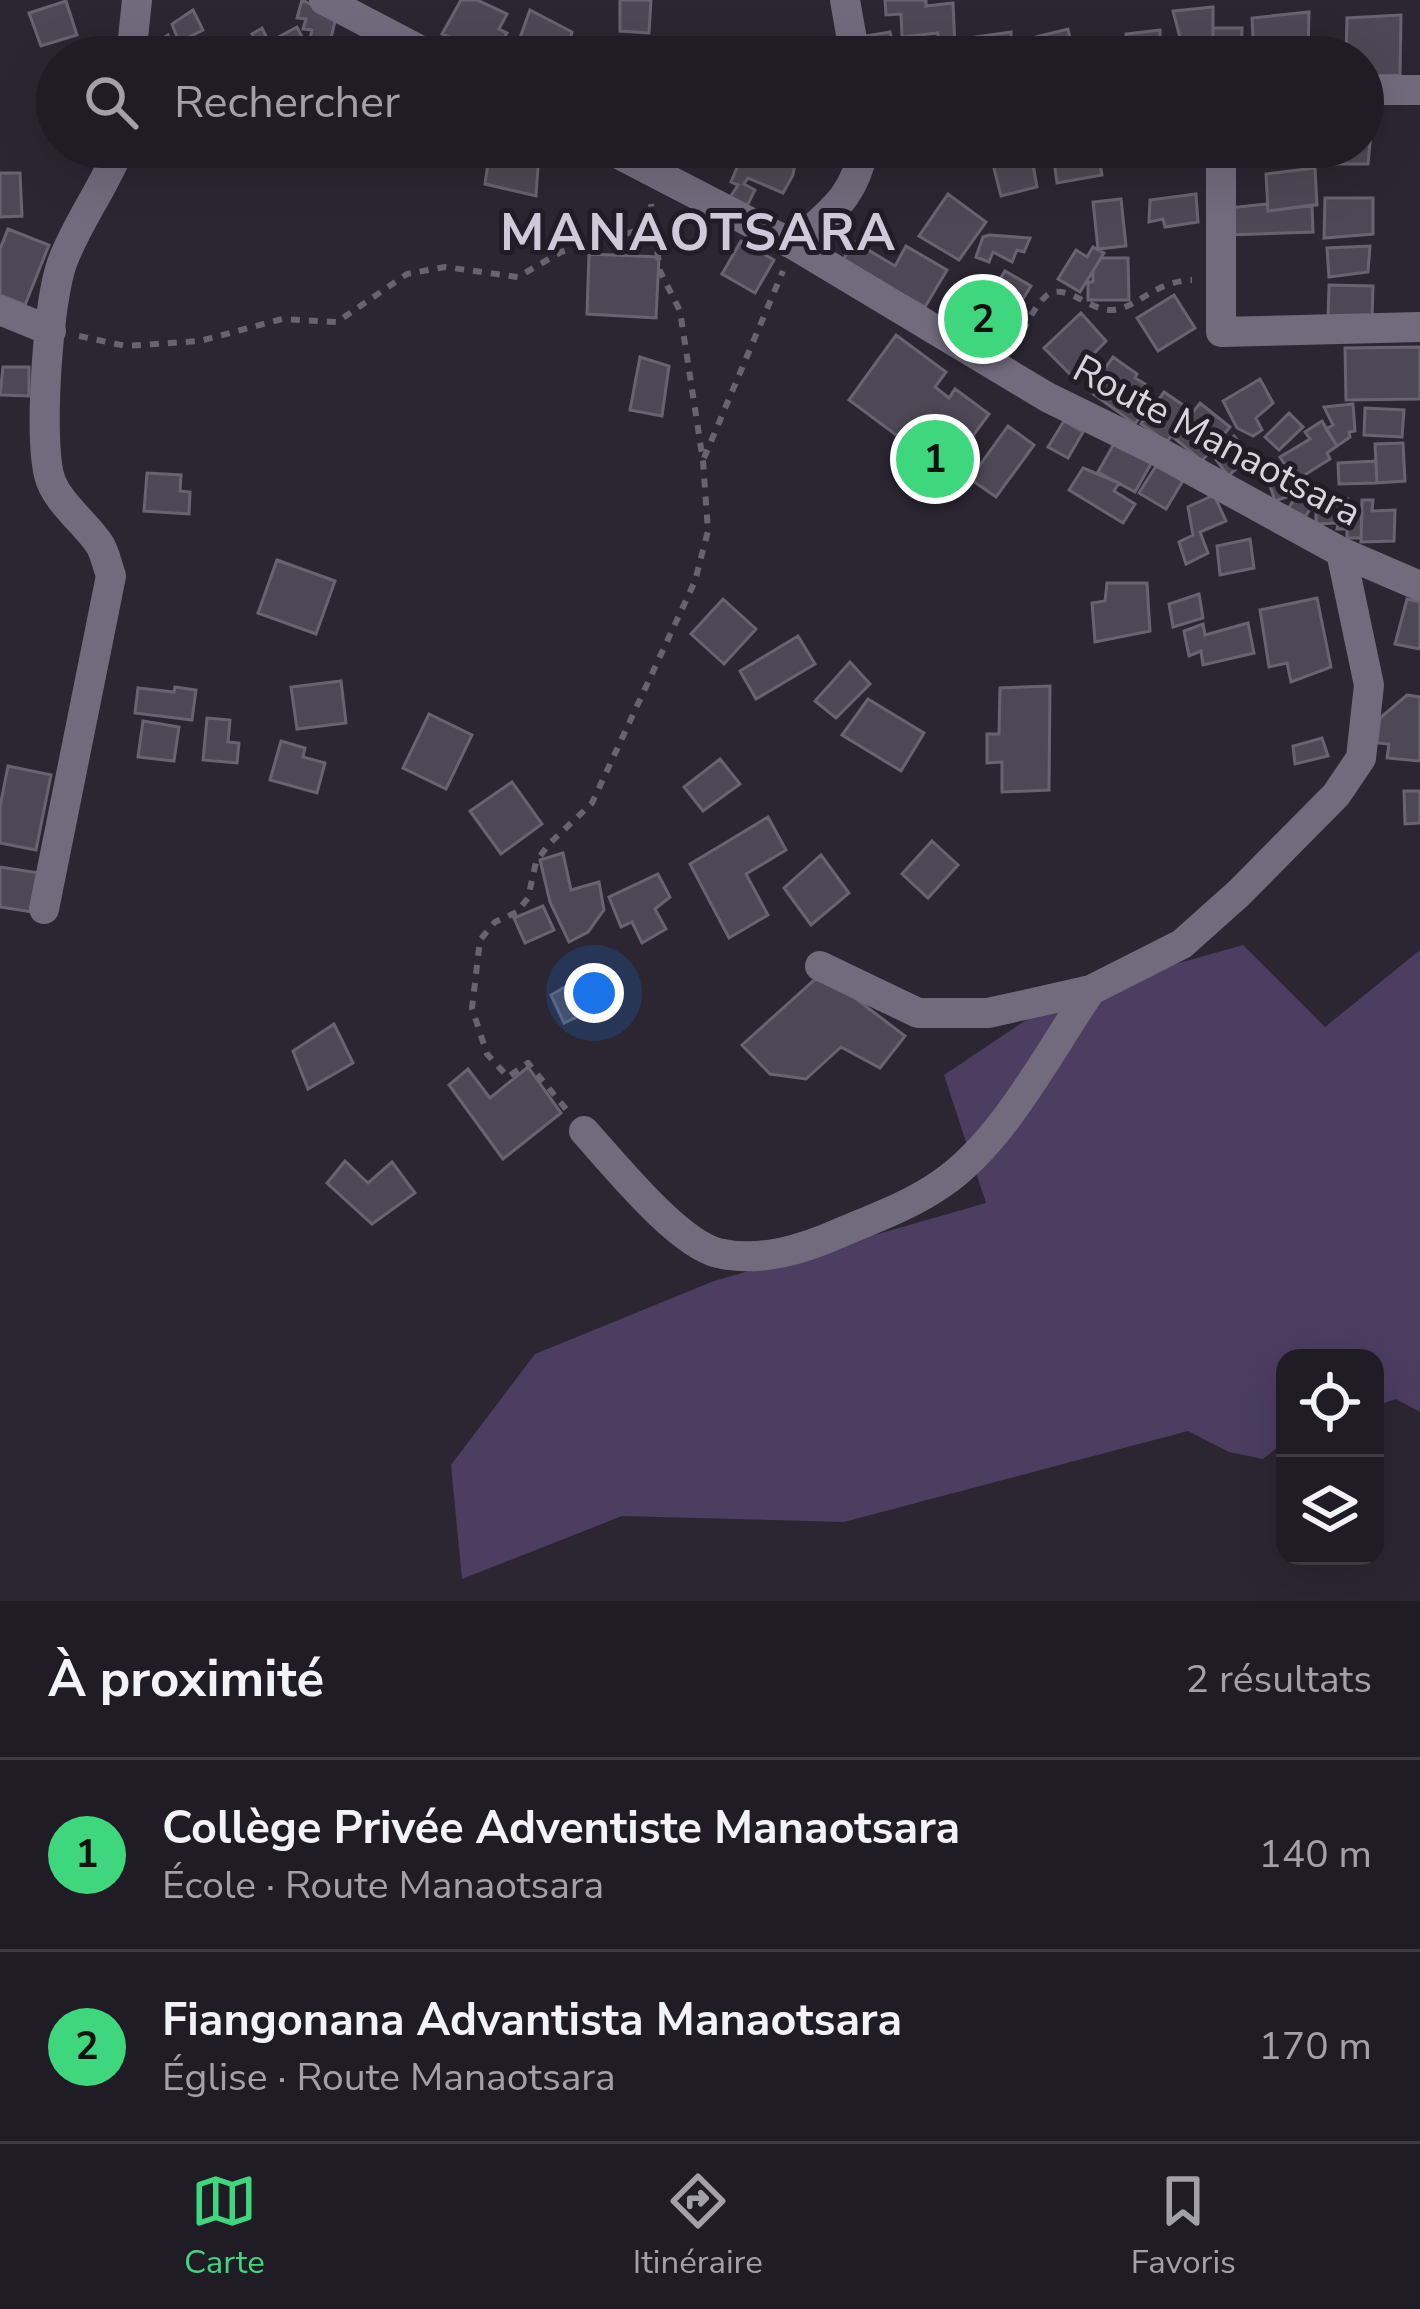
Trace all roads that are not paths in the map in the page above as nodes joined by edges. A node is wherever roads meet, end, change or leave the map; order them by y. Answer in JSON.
{"nodes":[{"id":1,"x":136,"y":0,"type":"edge"},
{"id":2,"x":324,"y":0,"type":"edge"},
{"id":3,"x":845,"y":0,"type":"edge"},
{"id":4,"x":132,"y":36,"type":"edge"},
{"id":5,"x":393,"y":36,"type":"edge"},
{"id":6,"x":851,"y":36,"type":"edge"},
{"id":7,"x":1384,"y":90,"type":"edge"},
{"id":8,"x":1420,"y":90,"type":"edge"},
{"id":9,"x":112,"y":168,"type":"edge"},
{"id":10,"x":644,"y":168,"type":"edge"},
{"id":11,"x":861,"y":168,"type":"edge"},
{"id":12,"x":1221,"y":168,"type":"edge"},
{"id":13,"x":794,"y":245,"type":"junction"},
{"id":14,"x":0,"y":310,"type":"edge"},
{"id":15,"x":1420,"y":328,"type":"edge"},
{"id":16,"x":52,"y":331,"type":"junction"},
{"id":17,"x":1341,"y":552,"type":"junction"},
{"id":18,"x":1420,"y":586,"type":"edge"},
{"id":19,"x":44,"y":909,"type":"dead end"},
{"id":20,"x":820,"y":966,"type":"dead end"},
{"id":21,"x":1091,"y":991,"type":"junction"},
{"id":22,"x":584,"y":1131,"type":"road end"}],
"edges":[{"from":1,"to":4,"type":"street"},
{"from":2,"to":5,"type":"street"},
{"from":3,"to":6,"type":"street"},
{"from":7,"to":8,"type":"street"},
{"from":9,"to":16,"type":"street"},
{"from":10,"to":13,"type":"street","name":"Route Manaotsara"},
{"from":11,"to":13,"type":"street"},
{"from":12,"to":15,"type":"street"},
{"from":13,"to":17,"type":"street","name":"Route Manaotsara"},
{"from":14,"to":16,"type":"street"},
{"from":16,"to":19,"type":"street"},
{"from":17,"to":18,"type":"street","name":"Route Manaotsara"},
{"from":17,"to":21,"type":"street"},
{"from":20,"to":21,"type":"street"},
{"from":21,"to":22,"type":"street"}]}
